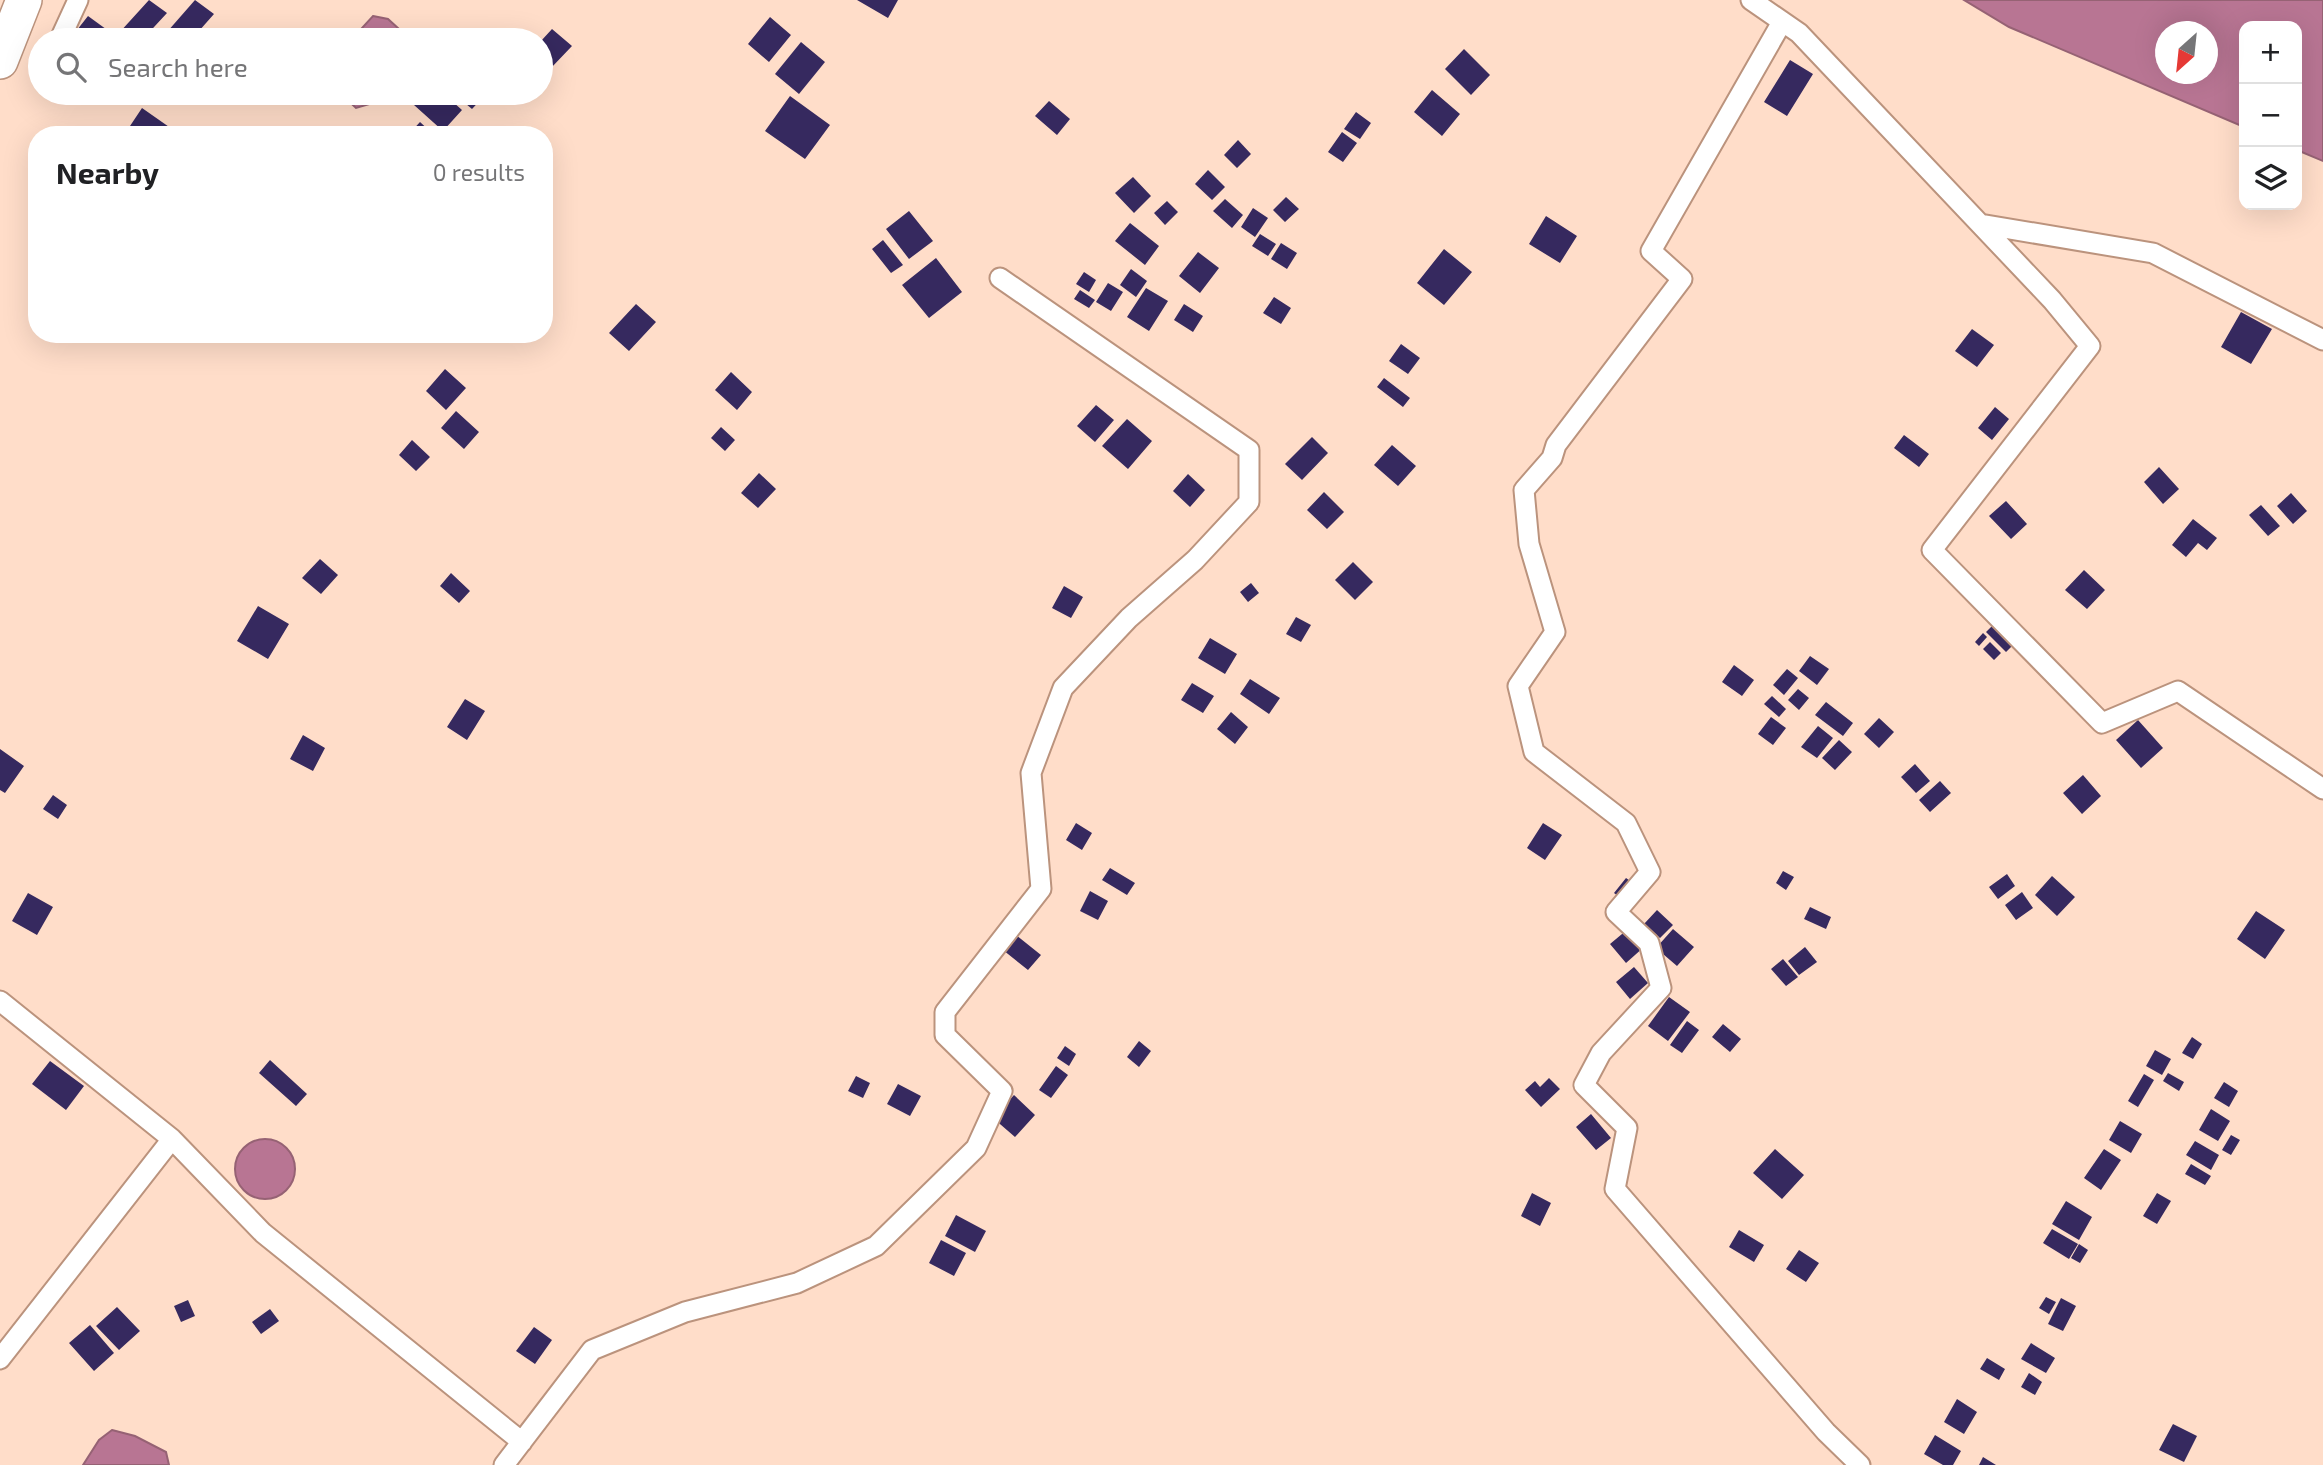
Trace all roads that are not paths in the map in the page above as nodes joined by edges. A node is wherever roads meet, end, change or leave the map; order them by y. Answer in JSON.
{"nodes":[{"id":1,"x":24,"y":0,"type":"edge"},
{"id":2,"x":78,"y":0,"type":"edge"},
{"id":3,"x":1751,"y":0,"type":"edge"},
{"id":4,"x":1782,"y":22,"type":"junction"},
{"id":5,"x":65,"y":28,"type":"edge"},
{"id":6,"x":0,"y":61,"type":"edge"},
{"id":7,"x":1980,"y":224,"type":"junction"},
{"id":8,"x":1000,"y":278,"type":"dead end"},
{"id":9,"x":2323,"y":340,"type":"edge"},
{"id":10,"x":2323,"y":789,"type":"edge"},
{"id":11,"x":0,"y":1001,"type":"edge"},
{"id":12,"x":172,"y":1139,"type":"junction"},
{"id":13,"x":0,"y":1359,"type":"edge"},
{"id":14,"x":522,"y":1443,"type":"junction"},
{"id":15,"x":504,"y":1465,"type":"edge"},
{"id":16,"x":1860,"y":1465,"type":"edge"}],
"edges":[{"from":1,"to":6,"type":"highway"},
{"from":2,"to":5,"type":"street"},
{"from":3,"to":4,"type":"street"},
{"from":4,"to":7,"type":"street"},
{"from":4,"to":16,"type":"street"},
{"from":7,"to":9,"type":"street"},
{"from":7,"to":10,"type":"street"},
{"from":8,"to":14,"type":"street"},
{"from":11,"to":12,"type":"street"},
{"from":12,"to":13,"type":"street"},
{"from":12,"to":14,"type":"street"},
{"from":14,"to":15,"type":"street"}]}
